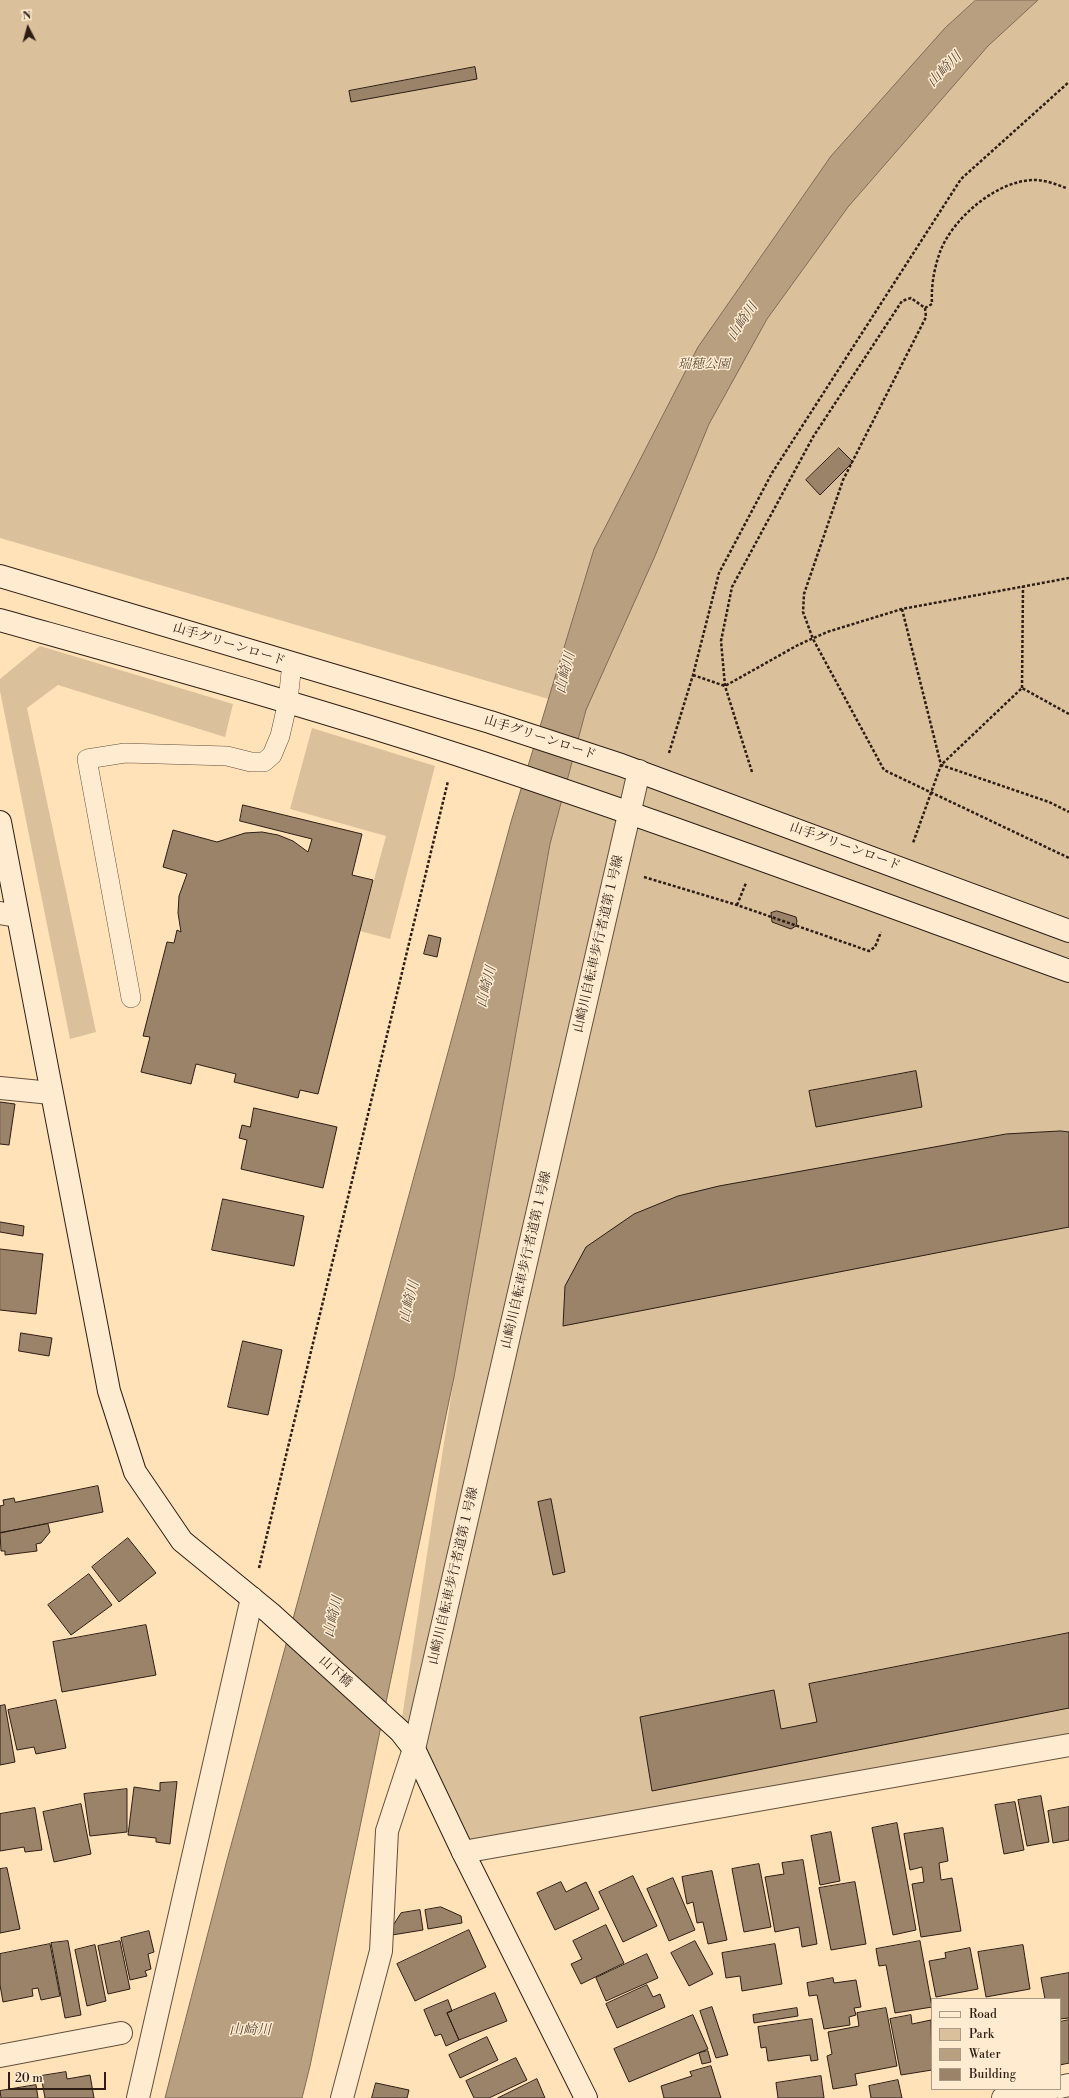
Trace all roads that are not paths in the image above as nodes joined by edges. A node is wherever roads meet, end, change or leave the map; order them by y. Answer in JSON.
{"nodes":[{"id":1,"x":0,"y":576,"type":"edge"},
{"id":2,"x":0,"y":620,"type":"edge"},
{"id":3,"x":292,"y":663,"type":"junction"},
{"id":4,"x":288,"y":701,"type":"junction"},
{"id":5,"x":630,"y":768,"type":"junction"},
{"id":6,"x":622,"y":810,"type":"junction"},
{"id":7,"x":0,"y":822,"type":"edge"},
{"id":8,"x":8,"y":914,"type":"edge"},
{"id":9,"x":1069,"y":931,"type":"edge"},
{"id":10,"x":1069,"y":971,"type":"edge"},
{"id":11,"x":131,"y":998,"type":"dead end"},
{"id":12,"x":0,"y":1088,"type":"edge"},
{"id":13,"x":51,"y":1093,"type":"junction"},
{"id":14,"x":252,"y":1598,"type":"junction"},
{"id":15,"x":1069,"y":1746,"type":"edge"},
{"id":16,"x":414,"y":1749,"type":"junction"},
{"id":17,"x":463,"y":1852,"type":"junction"},
{"id":18,"x":121,"y":2033,"type":"dead end"},
{"id":19,"x":0,"y":2056,"type":"edge"},
{"id":20,"x":1045,"y":2090,"type":"edge"},
{"id":21,"x":138,"y":2098,"type":"edge"},
{"id":22,"x":342,"y":2098,"type":"edge"},
{"id":23,"x":586,"y":2098,"type":"edge"},
{"id":24,"x":1003,"y":2098,"type":"edge"}],
"edges":[{"from":1,"to":3,"type":"street","name":"山手グリーンロード"},
{"from":2,"to":4,"type":"street"},
{"from":3,"to":4,"type":"lane"},
{"from":3,"to":5,"type":"street","name":"山手グリーンロード"},
{"from":4,"to":6,"type":"street"},
{"from":4,"to":11,"type":"lane"},
{"from":5,"to":6,"type":"street","name":"山崎川自転車歩行者道第１号線"},
{"from":5,"to":9,"type":"street","name":"山手グリーンロード"},
{"from":6,"to":10,"type":"street"},
{"from":6,"to":16,"type":"street","name":"山崎川自転車歩行者道第１号線"},
{"from":7,"to":8,"type":"street","name":"山下橋"},
{"from":8,"to":13,"type":"street","name":"山下橋"},
{"from":12,"to":13,"type":"street"},
{"from":13,"to":14,"type":"street","name":"山下橋"},
{"from":14,"to":16,"type":"street","name":"山下橋"},
{"from":14,"to":21,"type":"street"},
{"from":15,"to":17,"type":"street"},
{"from":16,"to":17,"type":"street","name":"山下橋"},
{"from":16,"to":22,"type":"street","name":"山崎川自転車歩行者道第１号線"},
{"from":17,"to":23,"type":"street","name":"山下橋"},
{"from":18,"to":19,"type":"street"},
{"from":20,"to":24,"type":"street"}]}
